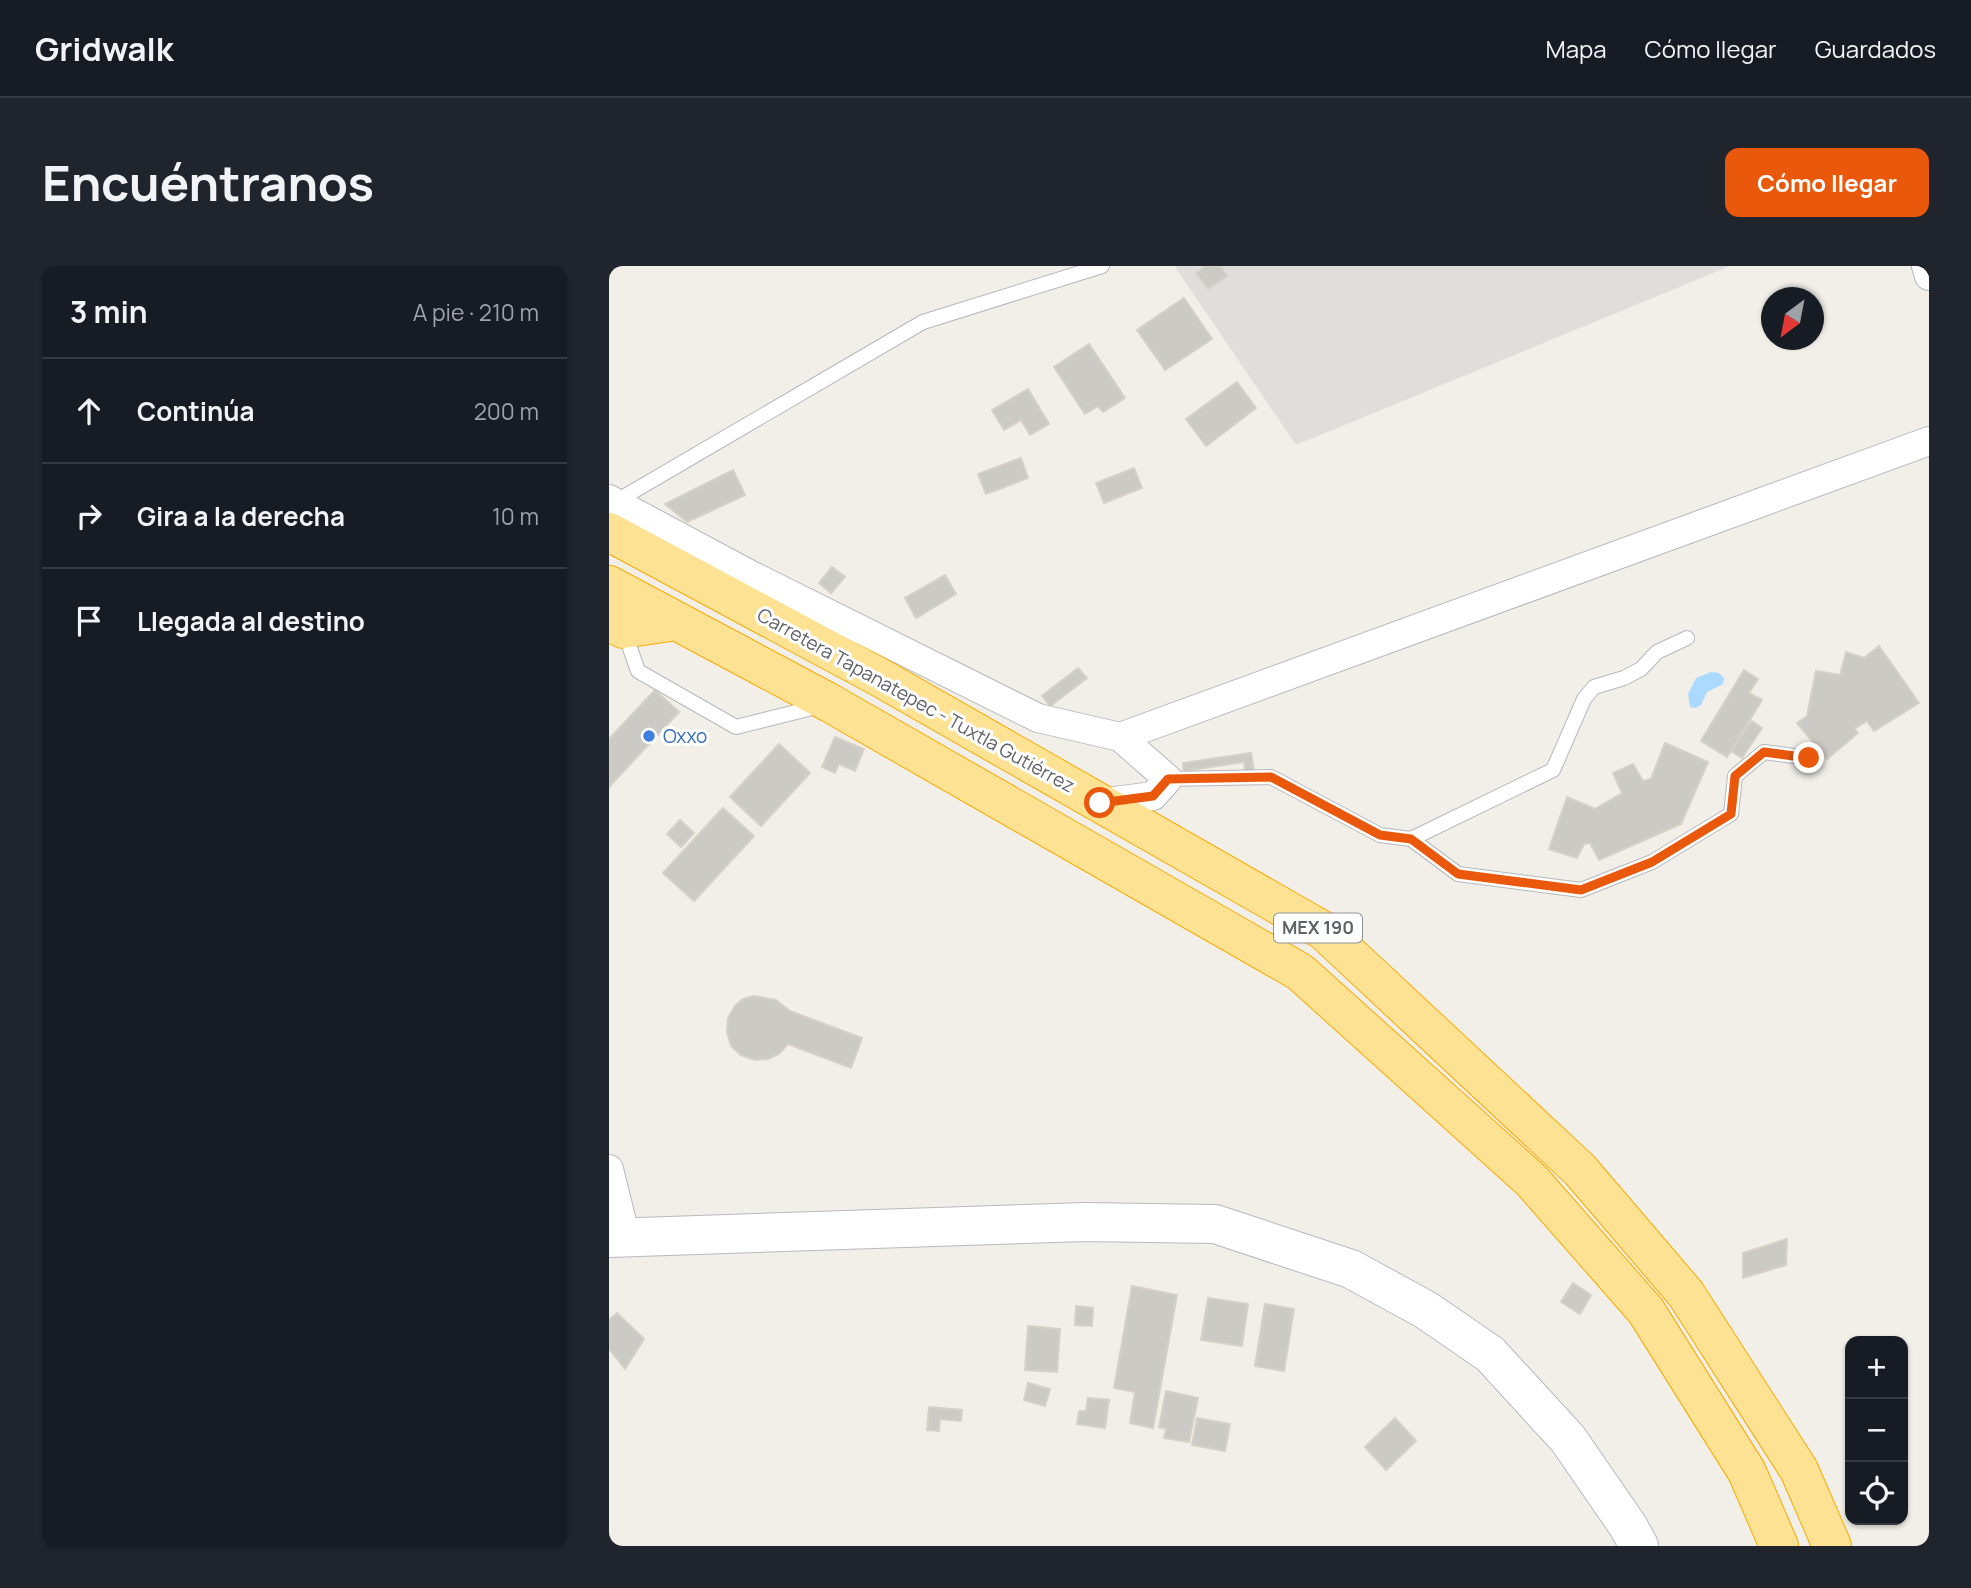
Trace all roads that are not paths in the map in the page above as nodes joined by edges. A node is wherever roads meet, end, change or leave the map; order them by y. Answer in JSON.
{"nodes":[{"id":1,"x":1102,"y":266,"type":"edge"},
{"id":2,"x":1926,"y":266,"type":"edge"},
{"id":3,"x":1929,"y":276,"type":"edge"},
{"id":4,"x":1929,"y":442,"type":"edge"},
{"id":5,"x":611,"y":511,"type":"edge"},
{"id":6,"x":609,"y":585,"type":"edge"},
{"id":7,"x":676,"y":621,"type":"junction"},
{"id":8,"x":616,"y":625,"type":"edge"},
{"id":9,"x":1687,"y":638,"type":"dead end"},
{"id":10,"x":830,"y":703,"type":"junction"},
{"id":11,"x":1120,"y":737,"type":"junction"},
{"id":12,"x":1809,"y":758,"type":"dead end"},
{"id":13,"x":1168,"y":779,"type":"junction"},
{"id":14,"x":1100,"y":803,"type":"junction"},
{"id":15,"x":1411,"y":839,"type":"junction"},
{"id":16,"x":609,"y":1169,"type":"edge"},
{"id":17,"x":618,"y":1238,"type":"edge"},
{"id":18,"x":1639,"y":1546,"type":"edge"},
{"id":19,"x":1779,"y":1546,"type":"edge"},
{"id":20,"x":1832,"y":1546,"type":"edge"}],
"edges":[{"from":1,"to":5,"type":"lane"},
{"from":2,"to":3,"type":"street"},
{"from":4,"to":11,"type":"street"},
{"from":5,"to":11,"type":"street"},
{"from":5,"to":14,"type":"highway","name":"Carretera Tapanatepec - Tuxtla Gutiérrez","number":"MEX 190"},
{"from":6,"to":7,"type":"highway","number":"MEX 190"},
{"from":7,"to":8,"type":"highway"},
{"from":7,"to":10,"type":"highway","number":"MEX 190"},
{"from":8,"to":10,"type":"lane"},
{"from":9,"to":15,"type":"lane"},
{"from":10,"to":19,"type":"highway","number":"MEX 190"},
{"from":11,"to":13,"type":"street"},
{"from":12,"to":15,"type":"lane"},
{"from":13,"to":14,"type":"street"},
{"from":13,"to":15,"type":"lane"},
{"from":14,"to":20,"type":"highway","name":"Carretera Tapanatepec - Tuxtla Gutiérrez","number":"MEX 190"},
{"from":16,"to":17,"type":"street"},
{"from":17,"to":18,"type":"main road"}]}
